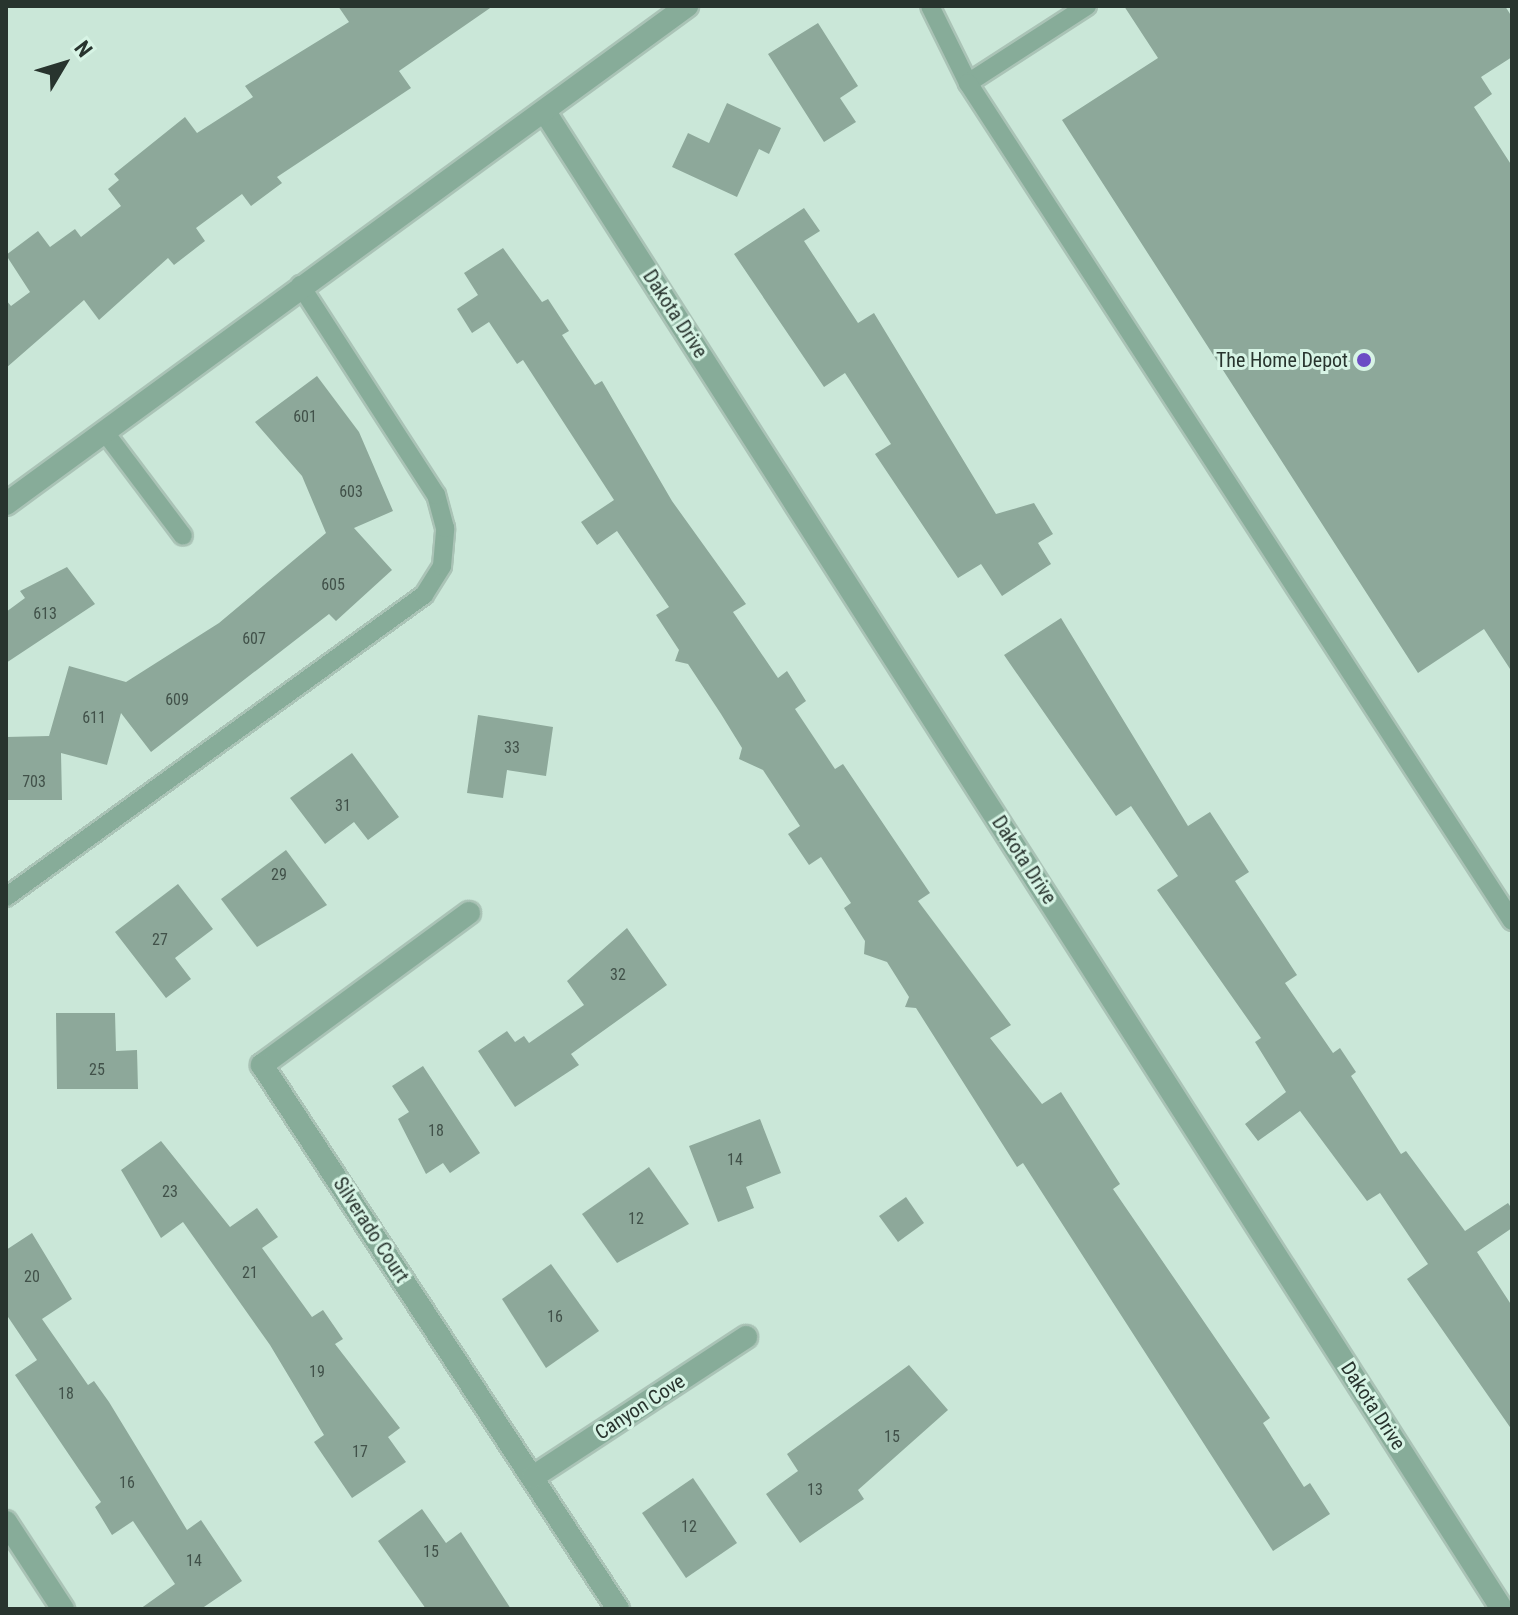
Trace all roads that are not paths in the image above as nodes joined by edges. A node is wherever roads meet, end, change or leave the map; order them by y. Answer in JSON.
{"nodes":[{"id":1,"x":687,"y":6,"type":"edge"},
{"id":2,"x":930,"y":6,"type":"edge"},
{"id":3,"x":1087,"y":6,"type":"edge"},
{"id":4,"x":968,"y":83,"type":"junction"},
{"id":5,"x":545,"y":112,"type":"junction"},
{"id":6,"x":300,"y":285,"type":"junction"},
{"id":7,"x":104,"y":431,"type":"junction"},
{"id":8,"x":6,"y":504,"type":"edge"},
{"id":9,"x":183,"y":536,"type":"dead end"},
{"id":10,"x":6,"y":897,"type":"edge"},
{"id":11,"x":469,"y":913,"type":"dead end"},
{"id":12,"x":1512,"y":921,"type":"edge"},
{"id":13,"x":746,"y":1337,"type":"dead end"},
{"id":14,"x":533,"y":1477,"type":"junction"},
{"id":15,"x":6,"y":1522,"type":"edge"},
{"id":16,"x":63,"y":1609,"type":"edge"},
{"id":17,"x":618,"y":1609,"type":"edge"},
{"id":18,"x":1502,"y":1609,"type":"edge"}],
"edges":[{"from":1,"to":5,"type":"street"},
{"from":2,"to":4,"type":"lane"},
{"from":3,"to":4,"type":"lane"},
{"from":4,"to":12,"type":"lane"},
{"from":5,"to":6,"type":"street"},
{"from":5,"to":18,"type":"street","name":"Dakota Drive"},
{"from":6,"to":7,"type":"street"},
{"from":6,"to":10,"type":"lane"},
{"from":7,"to":8,"type":"street"},
{"from":7,"to":9,"type":"lane"},
{"from":11,"to":14,"type":"street","name":"Silverado Court"},
{"from":13,"to":14,"type":"street","name":"Canyon Cove"},
{"from":14,"to":17,"type":"street","name":"Silverado Court"},
{"from":15,"to":16,"type":"street"}]}
